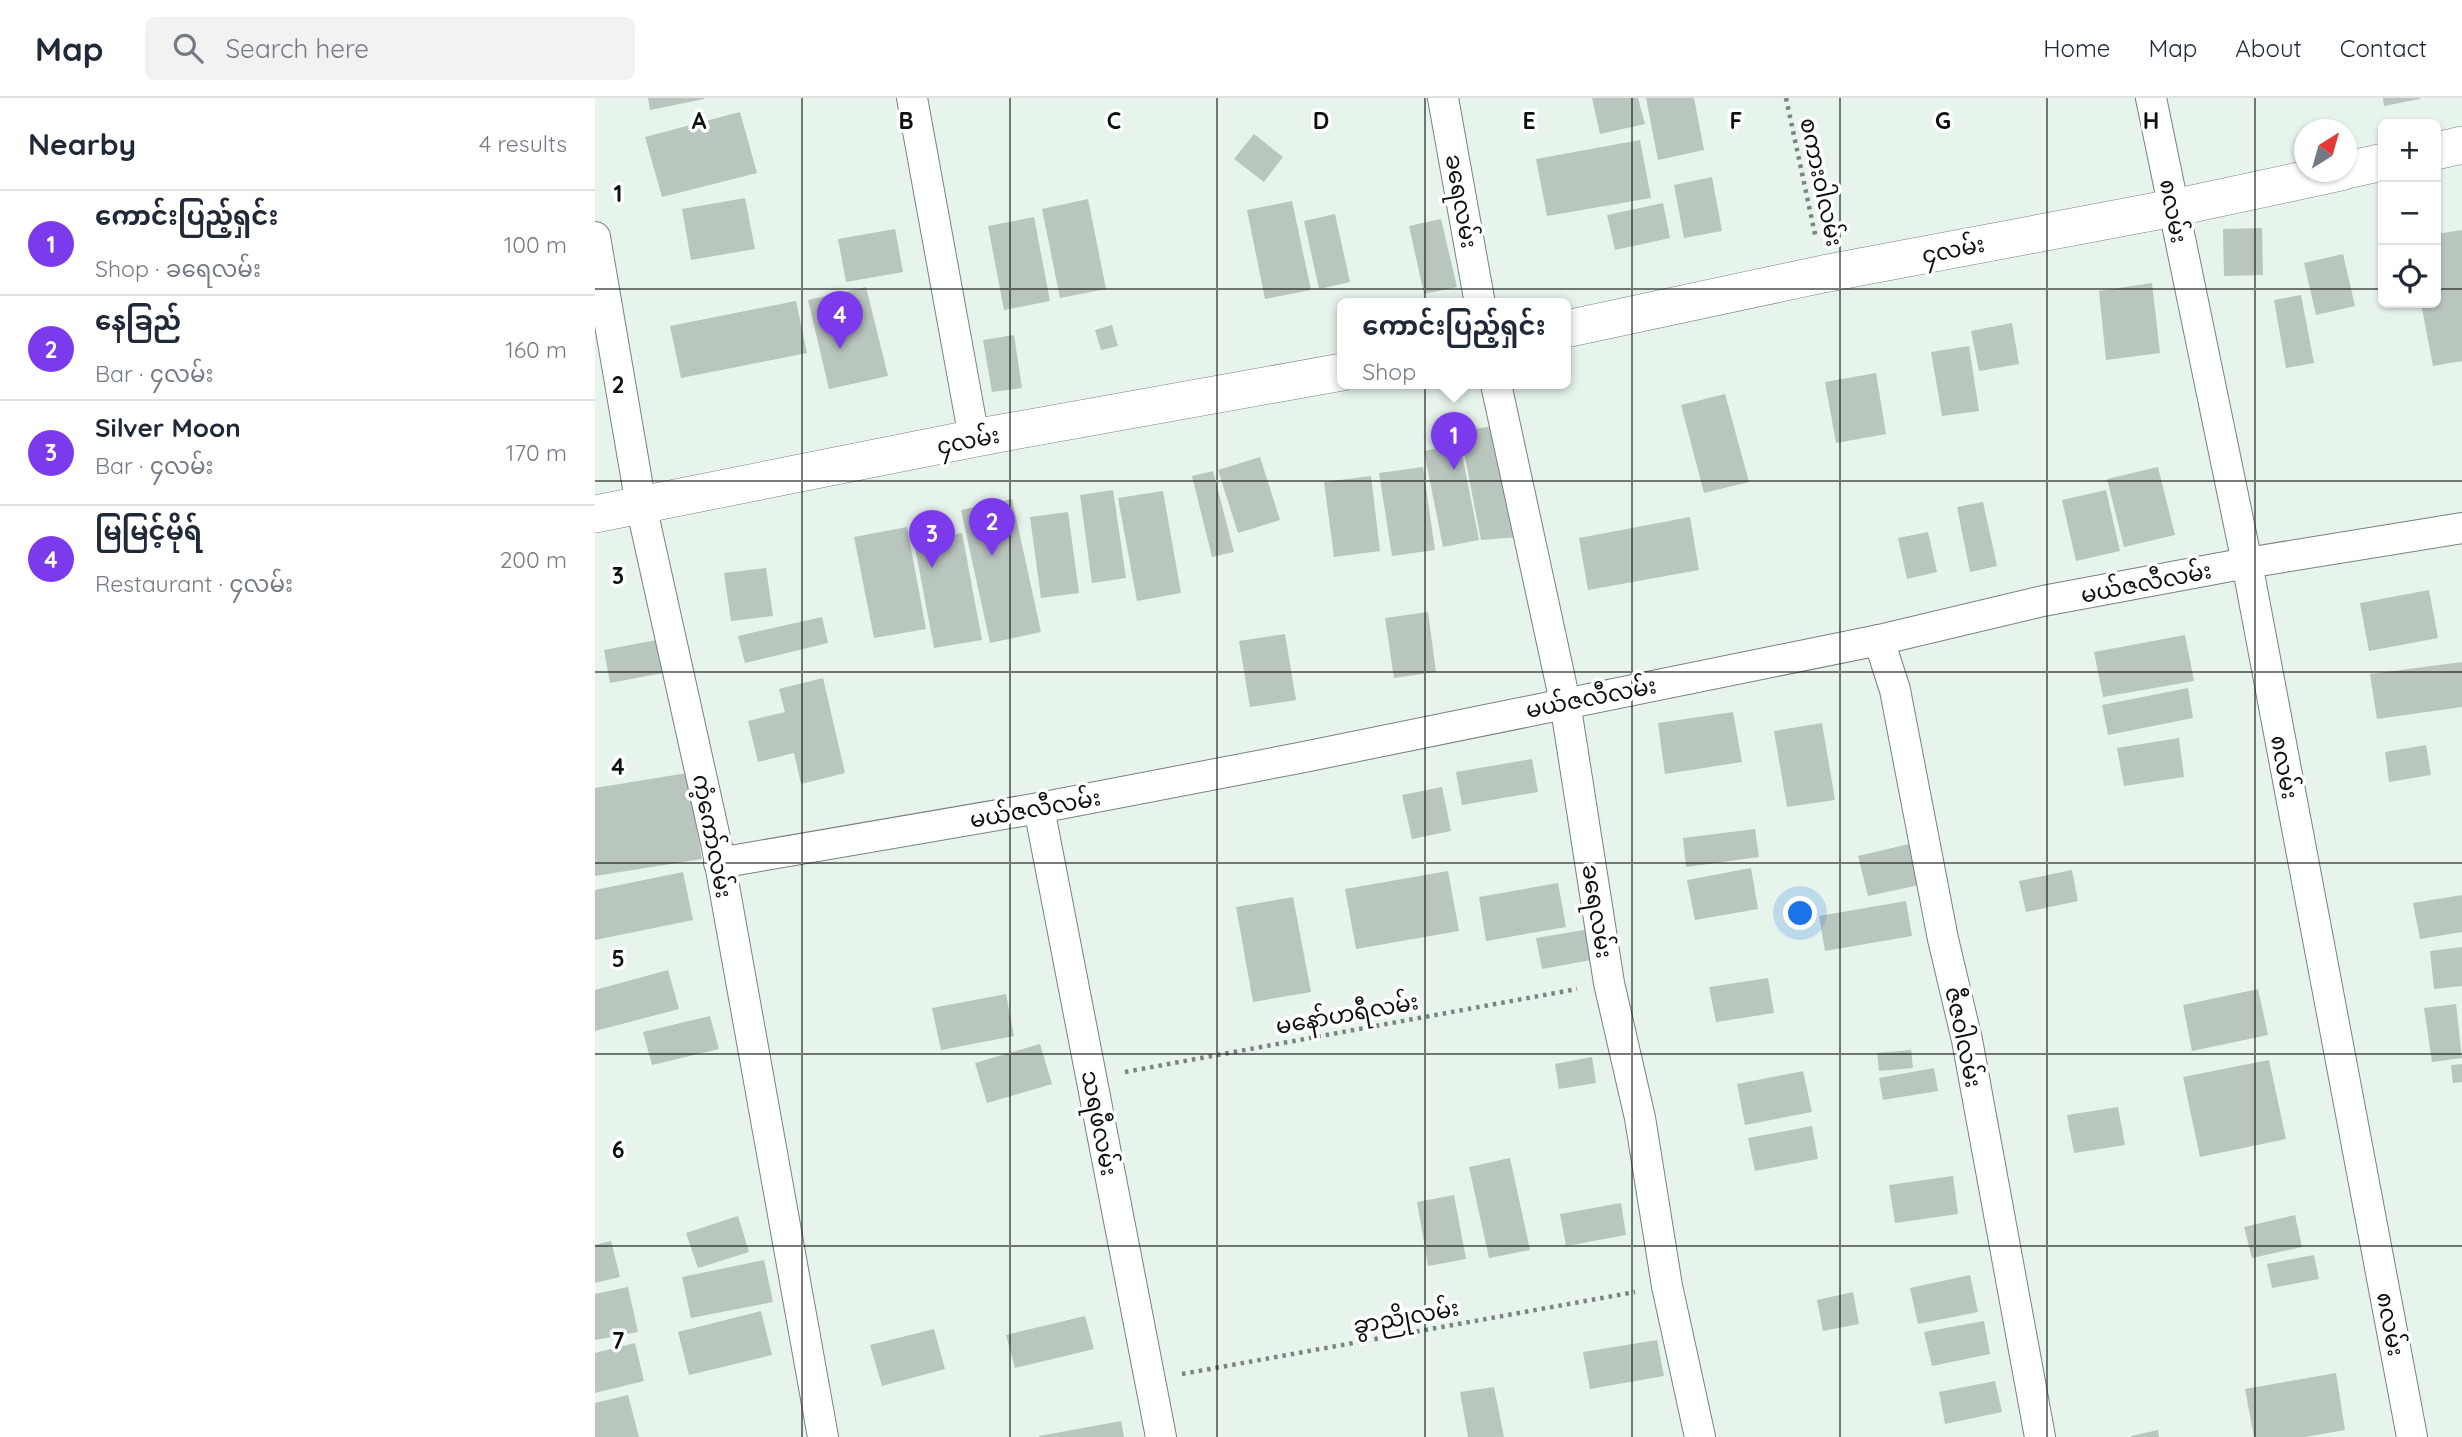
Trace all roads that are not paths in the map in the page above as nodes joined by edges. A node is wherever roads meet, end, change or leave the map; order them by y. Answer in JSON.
{"nodes":[{"id":1,"x":912,"y":98,"type":"edge"},
{"id":2,"x":1443,"y":98,"type":"edge"},
{"id":3,"x":2151,"y":98,"type":"edge"},
{"id":4,"x":2462,"y":145,"type":"edge"},
{"id":5,"x":2441,"y":150,"type":"edge"},
{"id":6,"x":2378,"y":163,"type":"edge"},
{"id":7,"x":2357,"y":168,"type":"edge"},
{"id":8,"x":2294,"y":182,"type":"edge"},
{"id":9,"x":2173,"y":208,"type":"junction"},
{"id":10,"x":595,"y":237,"type":"edge"},
{"id":11,"x":1479,"y":298,"type":"edge"},
{"id":12,"x":1571,"y":328,"type":"edge"},
{"id":13,"x":1337,"y":373,"type":"edge"},
{"id":14,"x":1497,"y":389,"type":"edge"},
{"id":15,"x":974,"y":438,"type":"junction"},
{"id":16,"x":641,"y":505,"type":"junction"},
{"id":17,"x":595,"y":514,"type":"edge"},
{"id":18,"x":2462,"y":528,"type":"edge"},
{"id":19,"x":2247,"y":563,"type":"junction"},
{"id":20,"x":1879,"y":640,"type":"junction"},
{"id":21,"x":1565,"y":702,"type":"junction"},
{"id":22,"x":1039,"y":808,"type":"junction"},
{"id":23,"x":719,"y":863,"type":"junction"},
{"id":24,"x":823,"y":1437,"type":"edge"},
{"id":25,"x":1161,"y":1437,"type":"edge"},
{"id":26,"x":1700,"y":1437,"type":"edge"},
{"id":27,"x":2040,"y":1437,"type":"edge"},
{"id":28,"x":2412,"y":1437,"type":"edge"}],
"edges":[{"from":1,"to":15,"type":"street"},
{"from":2,"to":11,"type":"street","name":"ခရေလမ်း"},
{"from":3,"to":9,"type":"street","name":"၈လမ်း"},
{"from":4,"to":5,"type":"street"},
{"from":6,"to":7,"type":"street"},
{"from":8,"to":9,"type":"street","name":"၄လမ်း"},
{"from":9,"to":12,"type":"street","name":"၄လမ်း"},
{"from":9,"to":19,"type":"street","name":"၈လမ်း"},
{"from":10,"to":16,"type":"street","name":"ကံ့ကော်လမ်း"},
{"from":13,"to":15,"type":"street","name":"၄လမ်း"},
{"from":14,"to":21,"type":"street","name":"ခရေလမ်း"},
{"from":15,"to":16,"type":"street","name":"၄လမ်း"},
{"from":16,"to":17,"type":"street","name":"၄လမ်း"},
{"from":16,"to":23,"type":"street","name":"ကံ့ကော်လမ်း"},
{"from":18,"to":19,"type":"street","name":"မယ်ဇလီလမ်း"},
{"from":19,"to":20,"type":"street","name":"မယ်ဇလီလမ်း"},
{"from":19,"to":28,"type":"street","name":"၈လမ်း"},
{"from":20,"to":21,"type":"street","name":"မယ်ဇလီလမ်း"},
{"from":20,"to":27,"type":"street","name":"ဇီဇဝါလမ်း"},
{"from":21,"to":22,"type":"street","name":"မယ်ဇလီလမ်း"},
{"from":21,"to":26,"type":"street","name":"ခရေလမ်း"},
{"from":22,"to":23,"type":"street","name":"မယ်ဇလီလမ်း"},
{"from":22,"to":25,"type":"street","name":"သရဖီလမ်း"},
{"from":23,"to":24,"type":"street","name":"ကံ့ကော်လမ်း"}]}
